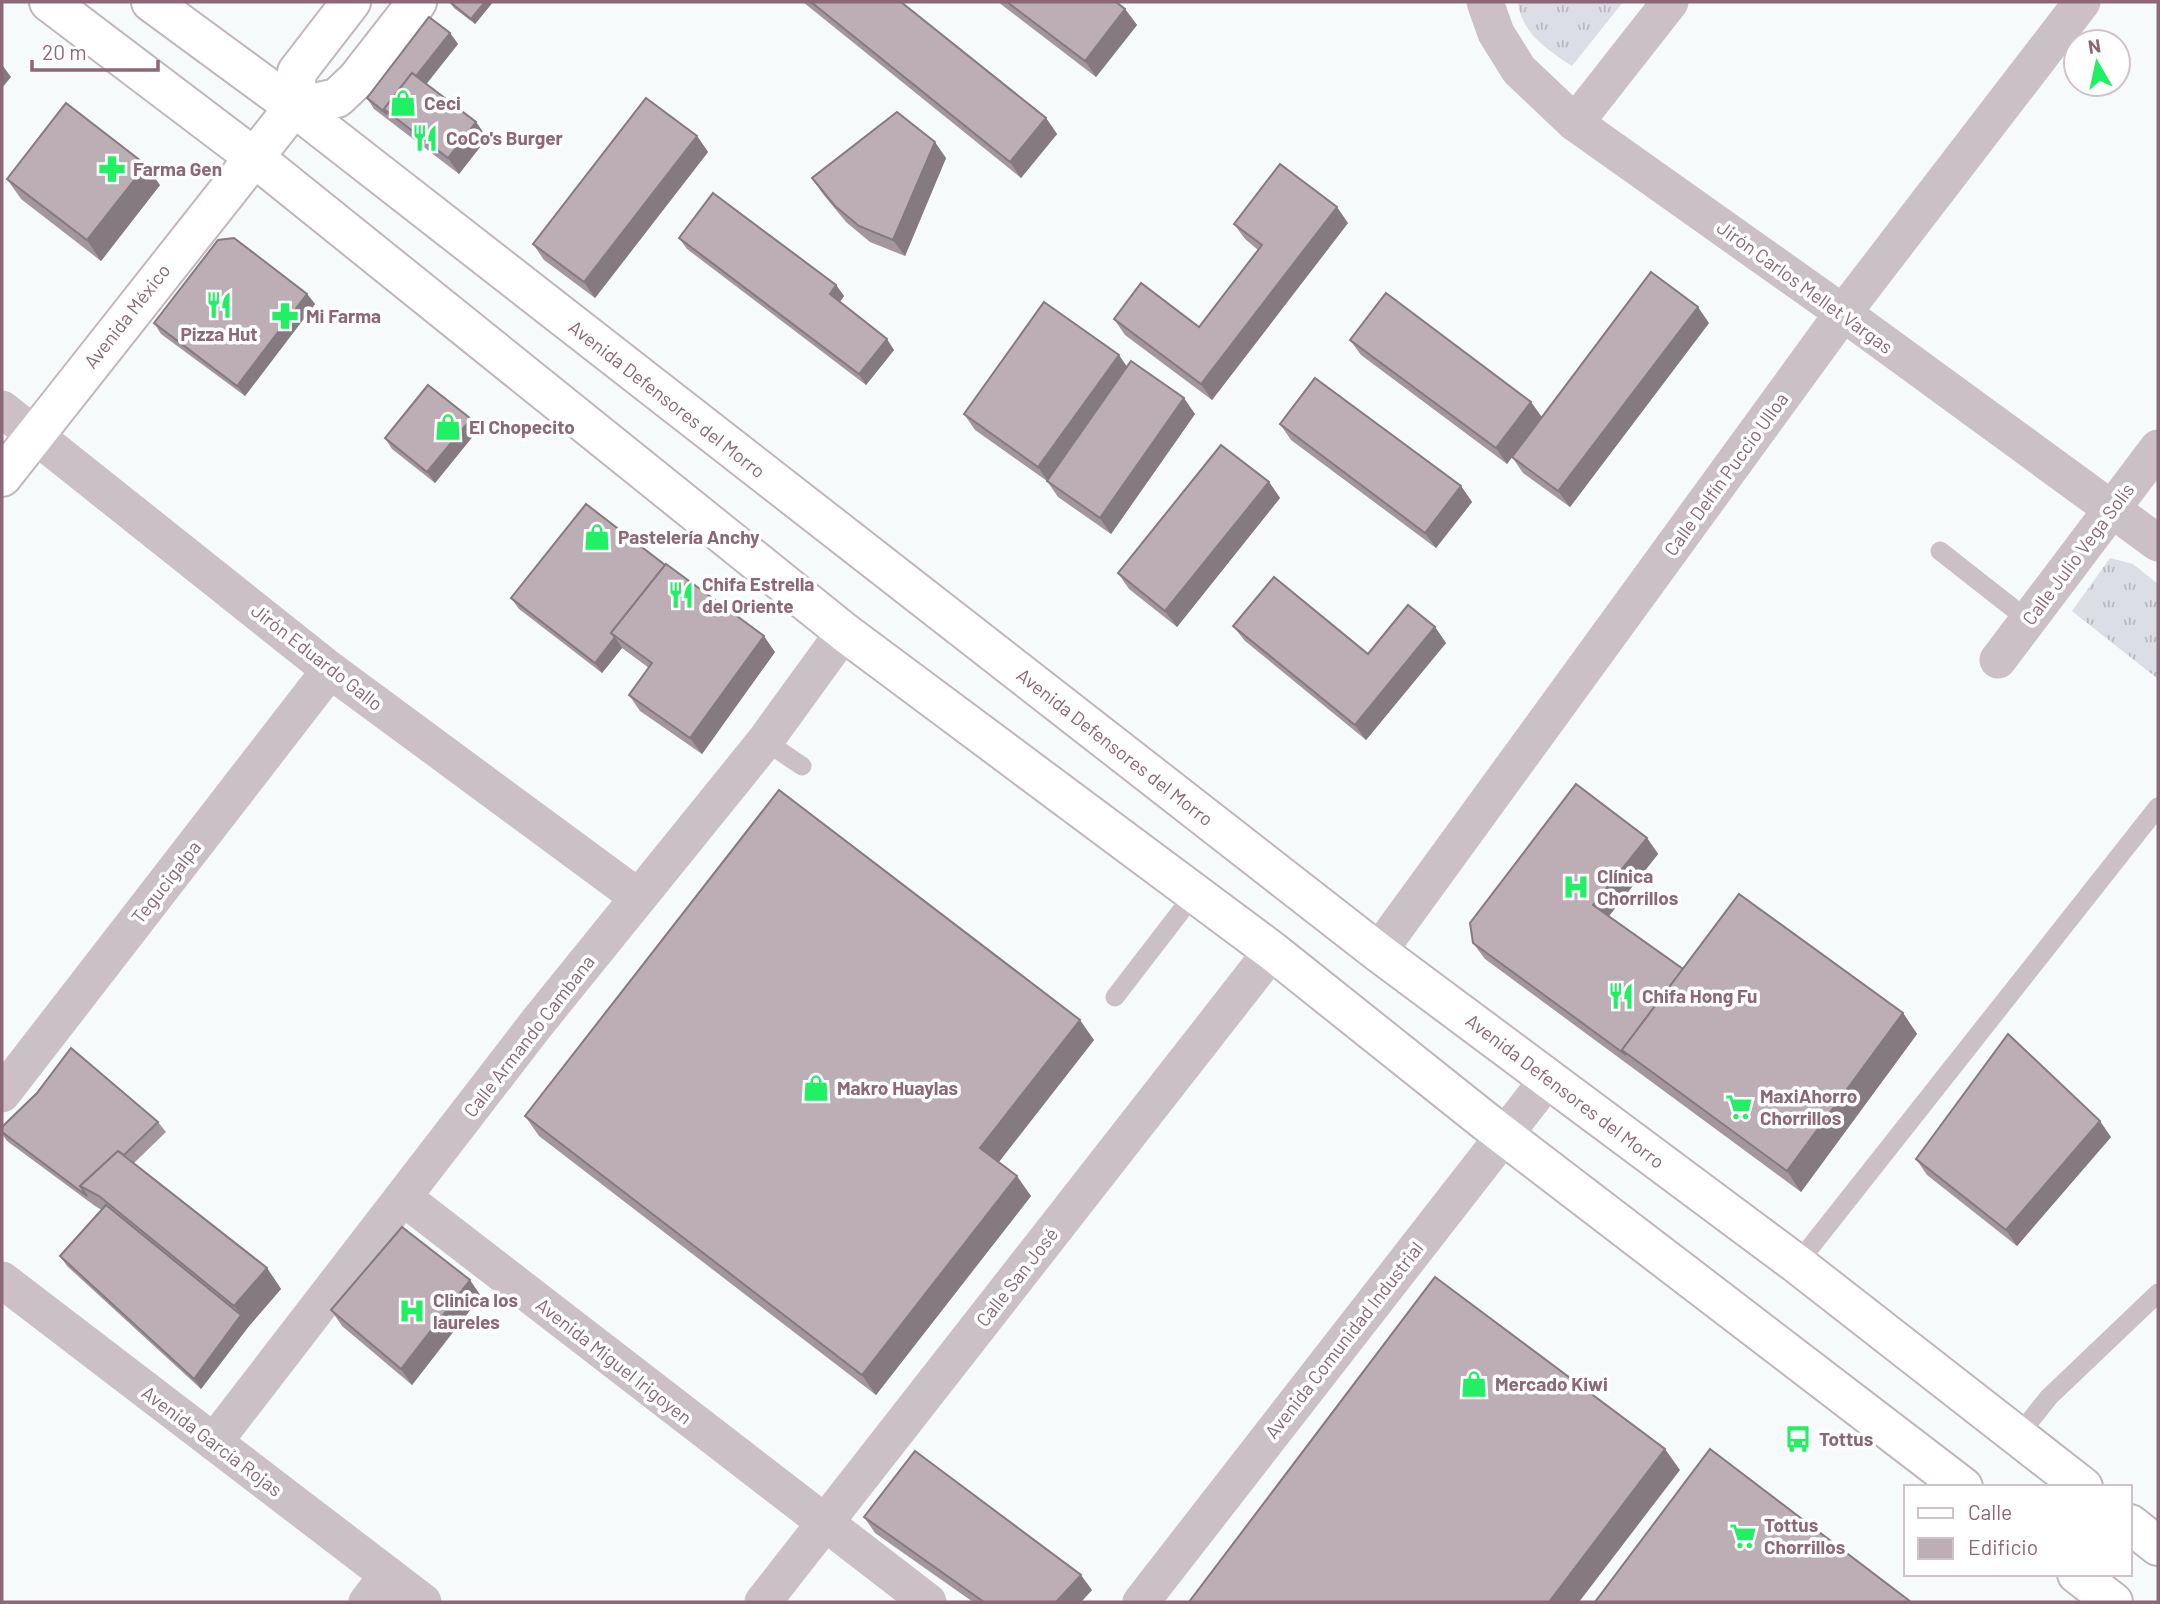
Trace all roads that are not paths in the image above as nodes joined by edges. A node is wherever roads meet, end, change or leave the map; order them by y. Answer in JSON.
{"nodes":[{"id":1,"x":49,"y":2,"type":"edge"},
{"id":2,"x":151,"y":2,"type":"edge"},
{"id":3,"x":351,"y":2,"type":"edge"},
{"id":4,"x":417,"y":2,"type":"edge"},
{"id":5,"x":1485,"y":2,"type":"edge"},
{"id":6,"x":1670,"y":2,"type":"edge"},
{"id":7,"x":2081,"y":2,"type":"edge"},
{"id":8,"x":294,"y":107,"type":"junction"},
{"id":9,"x":1574,"y":123,"type":"junction"},
{"id":10,"x":256,"y":158,"type":"junction"},
{"id":11,"x":1843,"y":313,"type":"junction"},
{"id":12,"x":2,"y":409,"type":"edge"},
{"id":13,"x":35,"y":434,"type":"junction"},
{"id":14,"x":2158,"y":448,"type":"edge"},
{"id":15,"x":2,"y":477,"type":"edge"},
{"id":16,"x":2111,"y":510,"type":"junction"},
{"id":17,"x":2158,"y":543,"type":"edge"},
{"id":18,"x":1940,"y":551,"type":"dead end"},
{"id":19,"x":2028,"y":620,"type":"junction"},
{"id":20,"x":844,"y":632,"type":"junction"},
{"id":21,"x":1998,"y":660,"type":"dead end"},
{"id":22,"x":330,"y":670,"type":"junction"},
{"id":23,"x":765,"y":741,"type":"junction"},
{"id":24,"x":802,"y":766,"type":"dead end"},
{"id":25,"x":2158,"y":807,"type":"edge"},
{"id":26,"x":1195,"y":893,"type":"junction"},
{"id":27,"x":638,"y":897,"type":"junction"},
{"id":28,"x":1272,"y":951,"type":"junction"},
{"id":29,"x":1378,"y":952,"type":"junction"},
{"id":30,"x":1115,"y":997,"type":"dead end"},
{"id":31,"x":1548,"y":1079,"type":"junction"},
{"id":32,"x":2,"y":1094,"type":"edge"},
{"id":33,"x":1504,"y":1135,"type":"junction"},
{"id":34,"x":404,"y":1198,"type":"junction"},
{"id":35,"x":1797,"y":1264,"type":"junction"},
{"id":36,"x":2,"y":1280,"type":"edge"},
{"id":37,"x":2158,"y":1293,"type":"edge"},
{"id":38,"x":2018,"y":1436,"type":"junction"},
{"id":39,"x":214,"y":1442,"type":"junction"},
{"id":40,"x":1960,"y":1485,"type":"edge"},
{"id":41,"x":2080,"y":1485,"type":"edge"},
{"id":42,"x":825,"y":1523,"type":"junction"},
{"id":43,"x":2132,"y":1526,"type":"edge"},
{"id":44,"x":2158,"y":1546,"type":"edge"},
{"id":45,"x":2080,"y":1576,"type":"edge"},
{"id":46,"x":377,"y":1589,"type":"edge"},
{"id":47,"x":423,"y":1602,"type":"edge"},
{"id":48,"x":763,"y":1602,"type":"edge"},
{"id":49,"x":928,"y":1602,"type":"edge"},
{"id":50,"x":1141,"y":1602,"type":"edge"},
{"id":51,"x":2113,"y":1602,"type":"edge"}],
"edges":[{"from":1,"to":10,"type":"main road"},
{"from":2,"to":8,"type":"main road","name":"Avenida Defensores del Morro"},
{"from":3,"to":8,"type":"main road"},
{"from":4,"to":8,"type":"main road"},
{"from":5,"to":9,"type":"street","name":"Jirón Carlos Mellet Vargas"},
{"from":6,"to":9,"type":"street"},
{"from":7,"to":11,"type":"street","name":"Calle Delfín Puccio Ulloa"},
{"from":8,"to":10,"type":"main road","name":"Avenida México"},
{"from":8,"to":29,"type":"main road","name":"Avenida Defensores del Morro"},
{"from":9,"to":11,"type":"street","name":"Jirón Carlos Mellet Vargas"},
{"from":10,"to":13,"type":"main road","name":"Avenida México"},
{"from":10,"to":20,"type":"main road"},
{"from":11,"to":16,"type":"street","name":"Jirón Carlos Mellet Vargas"},
{"from":11,"to":29,"type":"street","name":"Calle Delfín Puccio Ulloa"},
{"from":12,"to":13,"type":"street","name":"Jirón Eduardo Gallo"},
{"from":13,"to":15,"type":"main road","name":"Avenida México"},
{"from":13,"to":22,"type":"street","name":"Jirón Eduardo Gallo"},
{"from":14,"to":16,"type":"street","name":"Calle Julio Vega Solís"},
{"from":16,"to":17,"type":"street","name":"Jirón Carlos Mellet Vargas"},
{"from":16,"to":19,"type":"street","name":"Calle Julio Vega Solís"},
{"from":18,"to":19,"type":"lane"},
{"from":19,"to":21,"type":"street","name":"Calle Julio Vega Solís"},
{"from":20,"to":23,"type":"street","name":"Calle Armando Cambana"},
{"from":20,"to":26,"type":"main road"},
{"from":22,"to":27,"type":"street","name":"Jirón Eduardo Gallo"},
{"from":22,"to":32,"type":"street","name":"Tegucigalpa"},
{"from":23,"to":24,"type":"lane"},
{"from":23,"to":27,"type":"street","name":"Calle Armando Cambana"},
{"from":25,"to":35,"type":"lane"},
{"from":26,"to":28,"type":"main road"},
{"from":26,"to":30,"type":"lane"},
{"from":27,"to":34,"type":"street","name":"Calle Armando Cambana"},
{"from":28,"to":33,"type":"main road"},
{"from":28,"to":42,"type":"street","name":"Calle San José"},
{"from":29,"to":31,"type":"main road","name":"Avenida Defensores del Morro"},
{"from":31,"to":33,"type":"street","name":"Avenida Comunidad Industrial"},
{"from":31,"to":35,"type":"main road","name":"Avenida Defensores del Morro"},
{"from":33,"to":40,"type":"main road"},
{"from":33,"to":50,"type":"street","name":"Avenida Comunidad Industrial"},
{"from":34,"to":39,"type":"street","name":"Calle Armando Cambana"},
{"from":34,"to":42,"type":"street","name":"Avenida Miguel Irigoyen"},
{"from":35,"to":38,"type":"main road","name":"Avenida Defensores del Morro"},
{"from":36,"to":39,"type":"street","name":"Avenida García Rojas"},
{"from":37,"to":38,"type":"lane"},
{"from":38,"to":41,"type":"main road","name":"Avenida Defensores del Morro"},
{"from":39,"to":46,"type":"street","name":"Avenida García Rojas"},
{"from":42,"to":48,"type":"street","name":"Calle San José"},
{"from":42,"to":49,"type":"street","name":"Avenida Miguel Irigoyen"},
{"from":43,"to":44,"type":"main road"},
{"from":45,"to":51,"type":"main road"},
{"from":46,"to":47,"type":"street","name":"Avenida García Rojas"}]}
